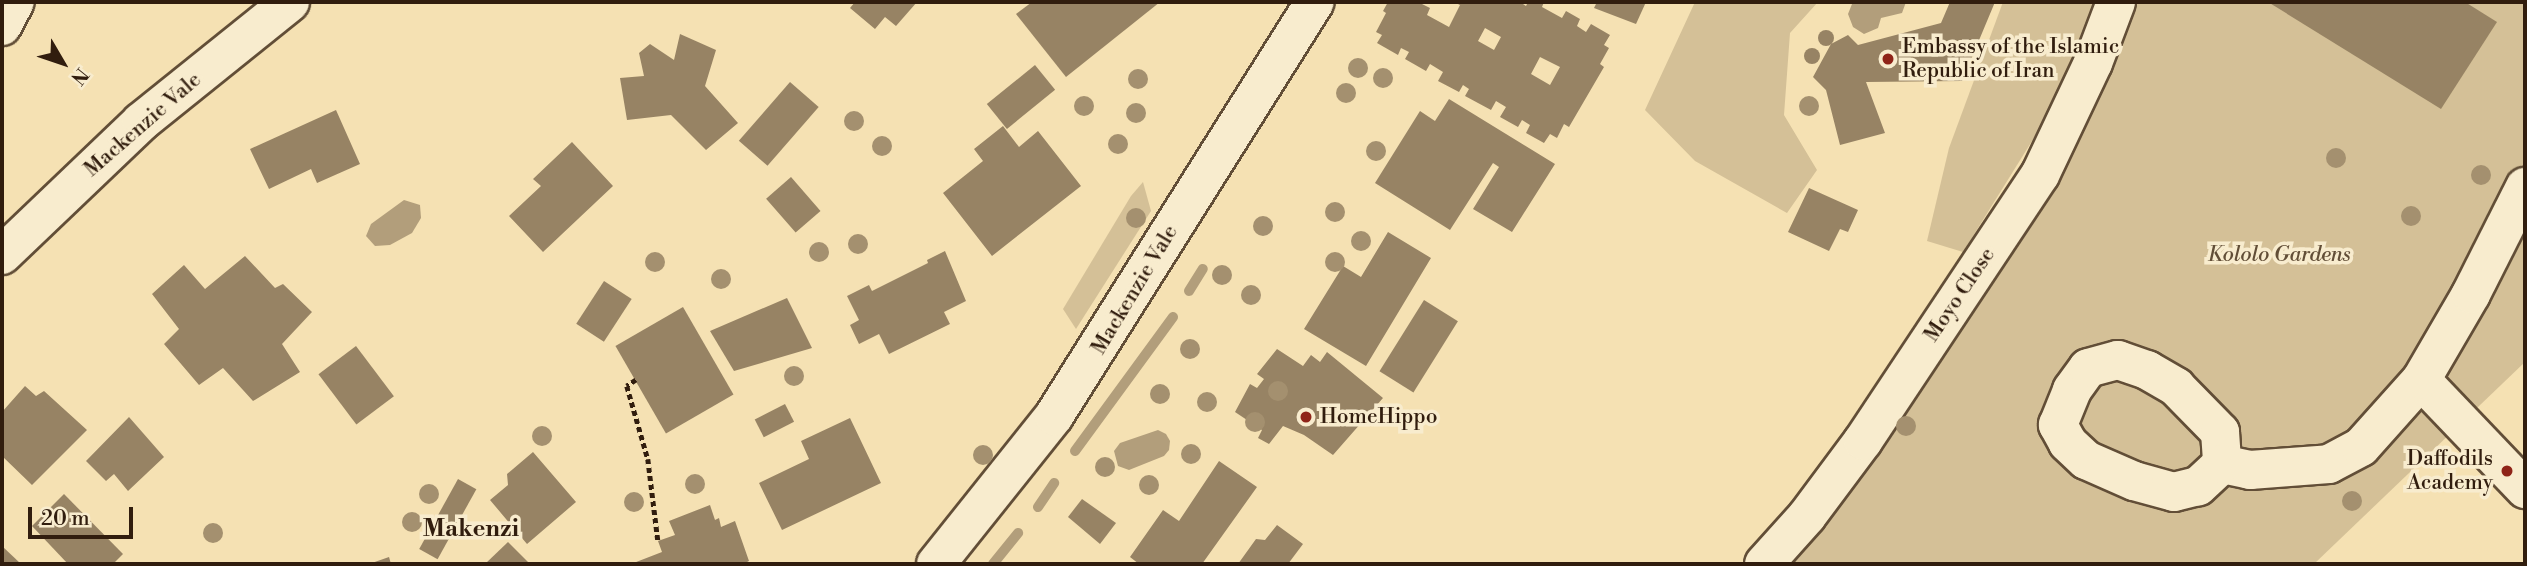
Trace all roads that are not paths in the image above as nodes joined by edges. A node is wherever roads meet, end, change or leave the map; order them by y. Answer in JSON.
{"nodes":[{"id":1,"x":15,"y":2,"type":"edge"},
{"id":2,"x":290,"y":2,"type":"edge"},
{"id":3,"x":1315,"y":2,"type":"edge"},
{"id":4,"x":2116,"y":2,"type":"edge"},
{"id":5,"x":2,"y":26,"type":"edge"},
{"id":6,"x":2525,"y":187,"type":"edge"},
{"id":7,"x":2,"y":255,"type":"edge"},
{"id":8,"x":2421,"y":380,"type":"junction"},
{"id":9,"x":2222,"y":464,"type":"dead end"},
{"id":10,"x":2525,"y":489,"type":"edge"},
{"id":11,"x":936,"y":564,"type":"edge"},
{"id":12,"x":1764,"y":564,"type":"edge"}],
"edges":[{"from":1,"to":5,"type":"street"},
{"from":2,"to":7,"type":"street","name":"Mackenzie Vale"},
{"from":3,"to":11,"type":"street","name":"Mackenzie Vale"},
{"from":4,"to":12,"type":"street","name":"Moyo Close"},
{"from":6,"to":8,"type":"street"},
{"from":8,"to":9,"type":"street"},
{"from":8,"to":10,"type":"street"}]}
